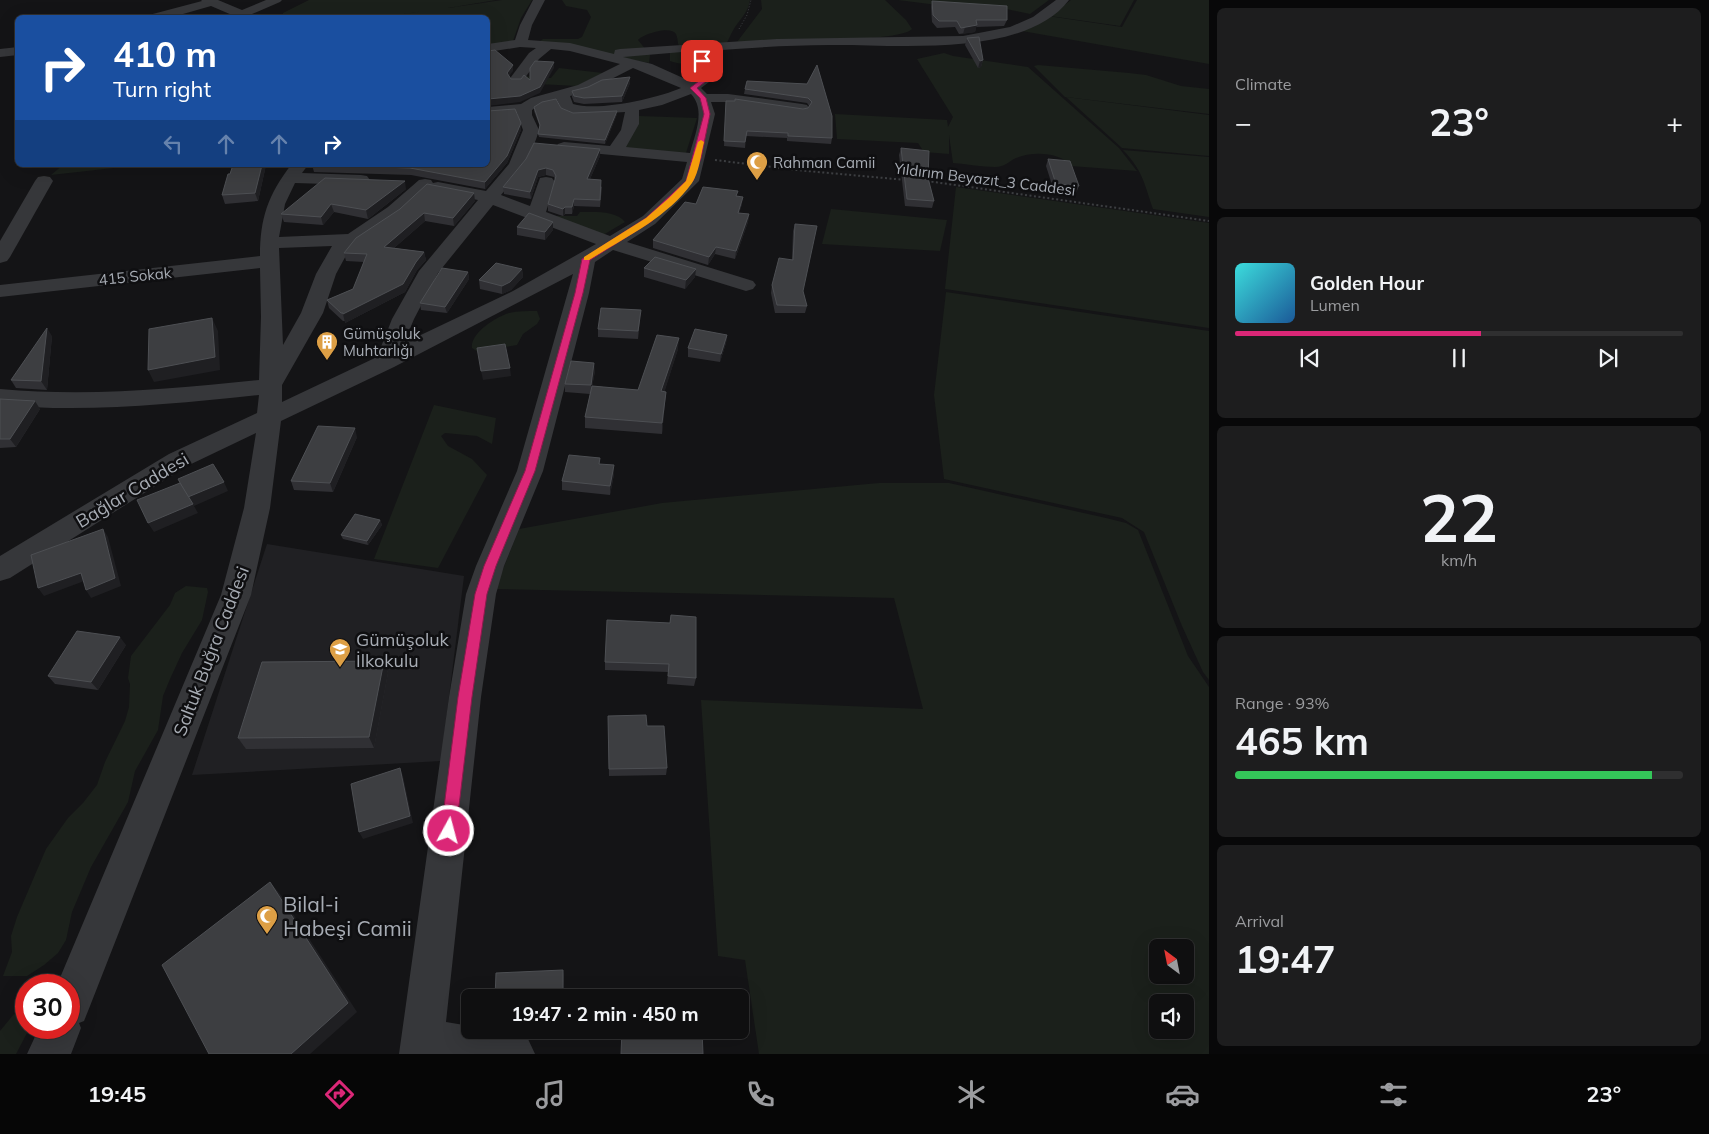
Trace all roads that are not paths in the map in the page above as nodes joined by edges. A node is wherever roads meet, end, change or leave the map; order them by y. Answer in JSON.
{"nodes":[{"id":1,"x":276,"y":0,"type":"edge"},
{"id":2,"x":539,"y":0,"type":"edge"},
{"id":3,"x":1063,"y":0,"type":"edge"},
{"id":4,"x":210,"y":1,"type":"edge"},
{"id":5,"x":163,"y":15,"type":"edge"},
{"id":6,"x":244,"y":15,"type":"edge"},
{"id":7,"x":248,"y":15,"type":"edge"},
{"id":8,"x":520,"y":43,"type":"junction"},
{"id":9,"x":0,"y":44,"type":"edge"},
{"id":10,"x":549,"y":44,"type":"junction"},
{"id":11,"x":490,"y":48,"type":"edge"},
{"id":12,"x":701,"y":48,"type":"junction"},
{"id":13,"x":10,"y":52,"type":"edge"},
{"id":14,"x":599,"y":54,"type":"junction"},
{"id":15,"x":632,"y":63,"type":"junction"},
{"id":16,"x":516,"y":80,"type":"edge"},
{"id":17,"x":698,"y":93,"type":"junction"},
{"id":18,"x":562,"y":94,"type":"junction"},
{"id":19,"x":631,"y":106,"type":"junction"},
{"id":20,"x":525,"y":108,"type":"junction"},
{"id":21,"x":802,"y":108,"type":"edge"},
{"id":22,"x":490,"y":111,"type":"edge"},
{"id":23,"x":527,"y":143,"type":"junction"},
{"id":24,"x":615,"y":151,"type":"junction"},
{"id":25,"x":697,"y":158,"type":"junction"},
{"id":26,"x":295,"y":171,"type":"edge"},
{"id":27,"x":417,"y":178,"type":"edge"},
{"id":28,"x":375,"y":180,"type":"edge"},
{"id":29,"x":44,"y":181,"type":"dead end"},
{"id":30,"x":546,"y":182,"type":"dead end"},
{"id":31,"x":489,"y":197,"type":"junction"},
{"id":32,"x":536,"y":215,"type":"junction"},
{"id":33,"x":352,"y":239,"type":"junction"},
{"id":34,"x":598,"y":251,"type":"junction"},
{"id":35,"x":270,"y":252,"type":"junction"},
{"id":36,"x":0,"y":257,"type":"edge"},
{"id":37,"x":746,"y":285,"type":"dead end"},
{"id":38,"x":0,"y":291,"type":"edge"},
{"id":39,"x":386,"y":362,"type":"junction"},
{"id":40,"x":270,"y":386,"type":"junction"},
{"id":41,"x":0,"y":396,"type":"edge"},
{"id":42,"x":269,"y":418,"type":"junction"},
{"id":43,"x":0,"y":570,"type":"edge"},
{"id":44,"x":80,"y":979,"type":"edge"},
{"id":45,"x":55,"y":1039,"type":"edge"},
{"id":46,"x":422,"y":1047,"type":"edge"},
{"id":47,"x":49,"y":1054,"type":"edge"},
{"id":48,"x":513,"y":1054,"type":"edge"}],
"edges":[{"from":1,"to":7,"type":"street"},
{"from":2,"to":8,"type":"street"},
{"from":3,"to":12,"type":"street"},
{"from":4,"to":5,"type":"street"},
{"from":4,"to":6,"type":"street"},
{"from":8,"to":10,"type":"street"},
{"from":8,"to":11,"type":"street"},
{"from":9,"to":13,"type":"street"},
{"from":10,"to":14,"type":"street"},
{"from":10,"to":16,"type":"street"},
{"from":12,"to":14,"type":"street"},
{"from":12,"to":17,"type":"street"},
{"from":14,"to":15,"type":"street"},
{"from":15,"to":17,"type":"street"},
{"from":15,"to":18,"type":"street"},
{"from":17,"to":19,"type":"street"},
{"from":17,"to":21,"type":"street"},
{"from":17,"to":25,"type":"street","name":"Bağlar Caddesi"},
{"from":18,"to":19,"type":"street"},
{"from":18,"to":20,"type":"street"},
{"from":19,"to":24,"type":"street"},
{"from":20,"to":22,"type":"street"},
{"from":20,"to":23,"type":"street"},
{"from":23,"to":24,"type":"street"},
{"from":23,"to":31,"type":"street"},
{"from":24,"to":25,"type":"street"},
{"from":25,"to":34,"type":"street","name":"Bağlar Caddesi"},
{"from":26,"to":28,"type":"street"},
{"from":26,"to":35,"type":"street","name":"Saltuk Buğra Caddesi"},
{"from":27,"to":31,"type":"street"},
{"from":27,"to":33,"type":"street"},
{"from":29,"to":36,"type":"street"},
{"from":30,"to":32,"type":"street"},
{"from":31,"to":32,"type":"street"},
{"from":31,"to":39,"type":"street"},
{"from":32,"to":34,"type":"street"},
{"from":33,"to":35,"type":"street","name":"415 Sokak"},
{"from":33,"to":40,"type":"street"},
{"from":34,"to":37,"type":"street"},
{"from":34,"to":39,"type":"street","name":"Bağlar Caddesi"},
{"from":34,"to":46,"type":"street"},
{"from":35,"to":38,"type":"street","name":"415 Sokak"},
{"from":35,"to":40,"type":"street","name":"Saltuk Buğra Caddesi"},
{"from":39,"to":42,"type":"street","name":"Bağlar Caddesi"},
{"from":40,"to":41,"type":"street"},
{"from":40,"to":42,"type":"street","name":"Saltuk Buğra Caddesi"},
{"from":42,"to":43,"type":"street","name":"Bağlar Caddesi"},
{"from":42,"to":44,"type":"street","name":"Saltuk Buğra Caddesi"},
{"from":45,"to":47,"type":"street"},
{"from":46,"to":48,"type":"street"}]}
